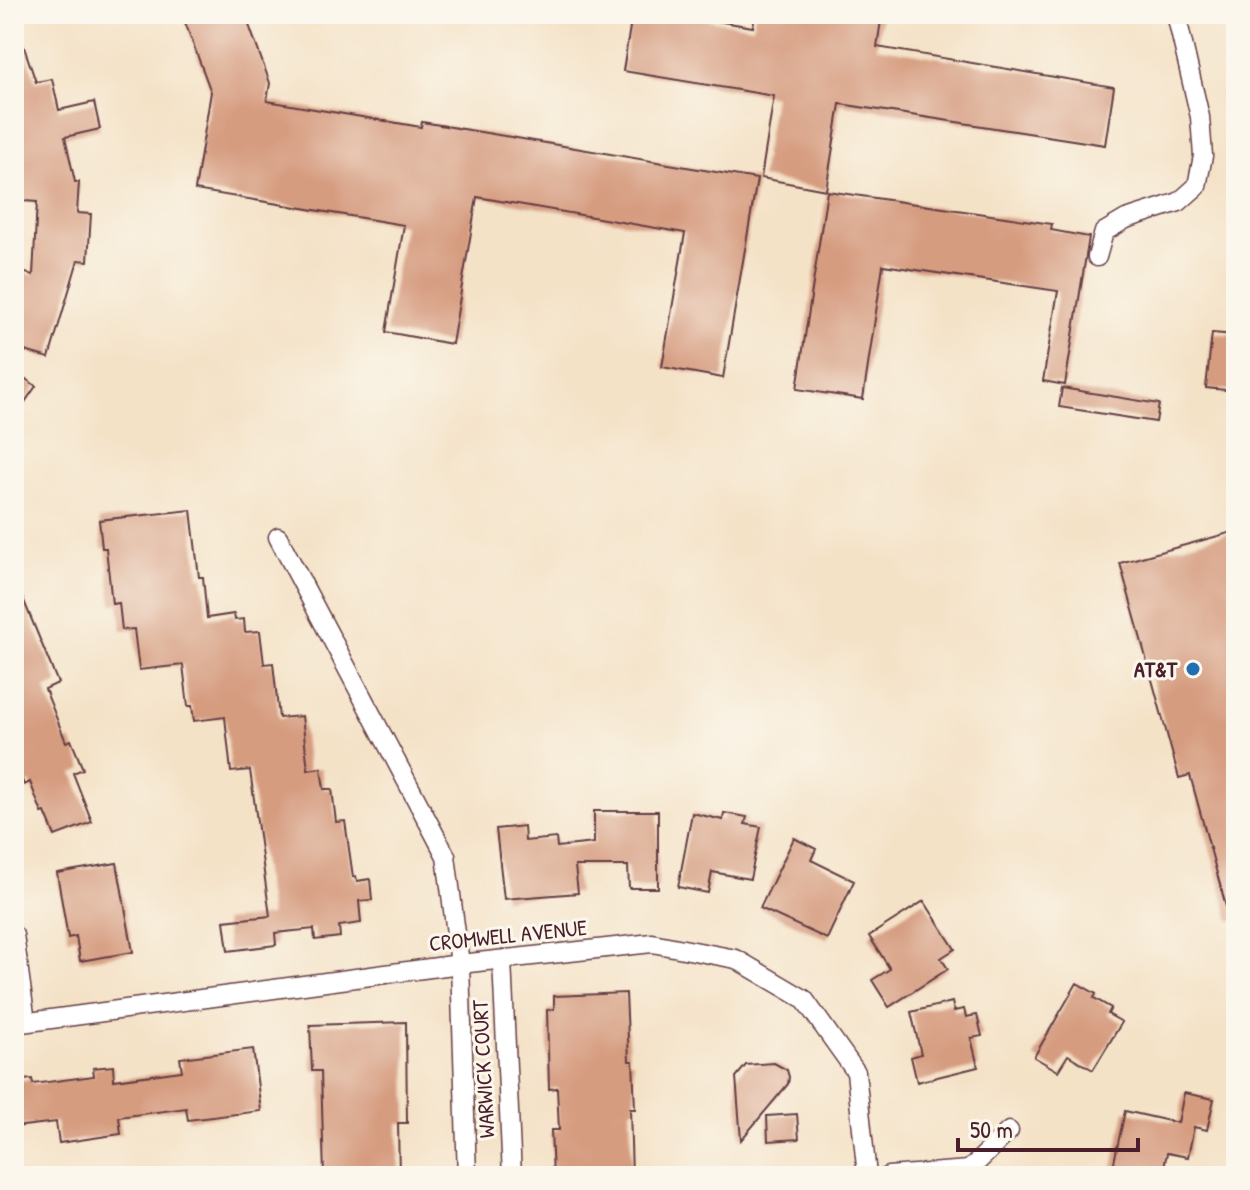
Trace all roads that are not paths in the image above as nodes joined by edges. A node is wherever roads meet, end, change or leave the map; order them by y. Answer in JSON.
{"nodes":[{"id":1,"x":1176,"y":14,"type":"edge"},
{"id":2,"x":1097,"y":257,"type":"dead end"},
{"id":3,"x":278,"y":537,"type":"dead end"},
{"id":4,"x":14,"y":935,"type":"edge"},
{"id":5,"x":502,"y":960,"type":"junction"},
{"id":6,"x":460,"y":964,"type":"junction"},
{"id":7,"x":20,"y":1023,"type":"edge"},
{"id":8,"x":1009,"y":1131,"type":"dead end"},
{"id":9,"x":467,"y":1176,"type":"edge"},
{"id":10,"x":512,"y":1176,"type":"edge"},
{"id":11,"x":867,"y":1176,"type":"edge"},
{"id":12,"x":888,"y":1176,"type":"edge"}],
"edges":[{"from":1,"to":2,"type":"street"},
{"from":3,"to":6,"type":"street","name":"WARWICK COURT"},
{"from":4,"to":7,"type":"street"},
{"from":5,"to":6,"type":"street","name":"CROMWELL AVENUE"},
{"from":5,"to":10,"type":"street","name":"WARWICK COURT"},
{"from":5,"to":11,"type":"street","name":"CROMWELL AVENUE"},
{"from":6,"to":7,"type":"street","name":"CROMWELL AVENUE"},
{"from":6,"to":9,"type":"street","name":"WARWICK COURT"},
{"from":8,"to":12,"type":"street"}]}
